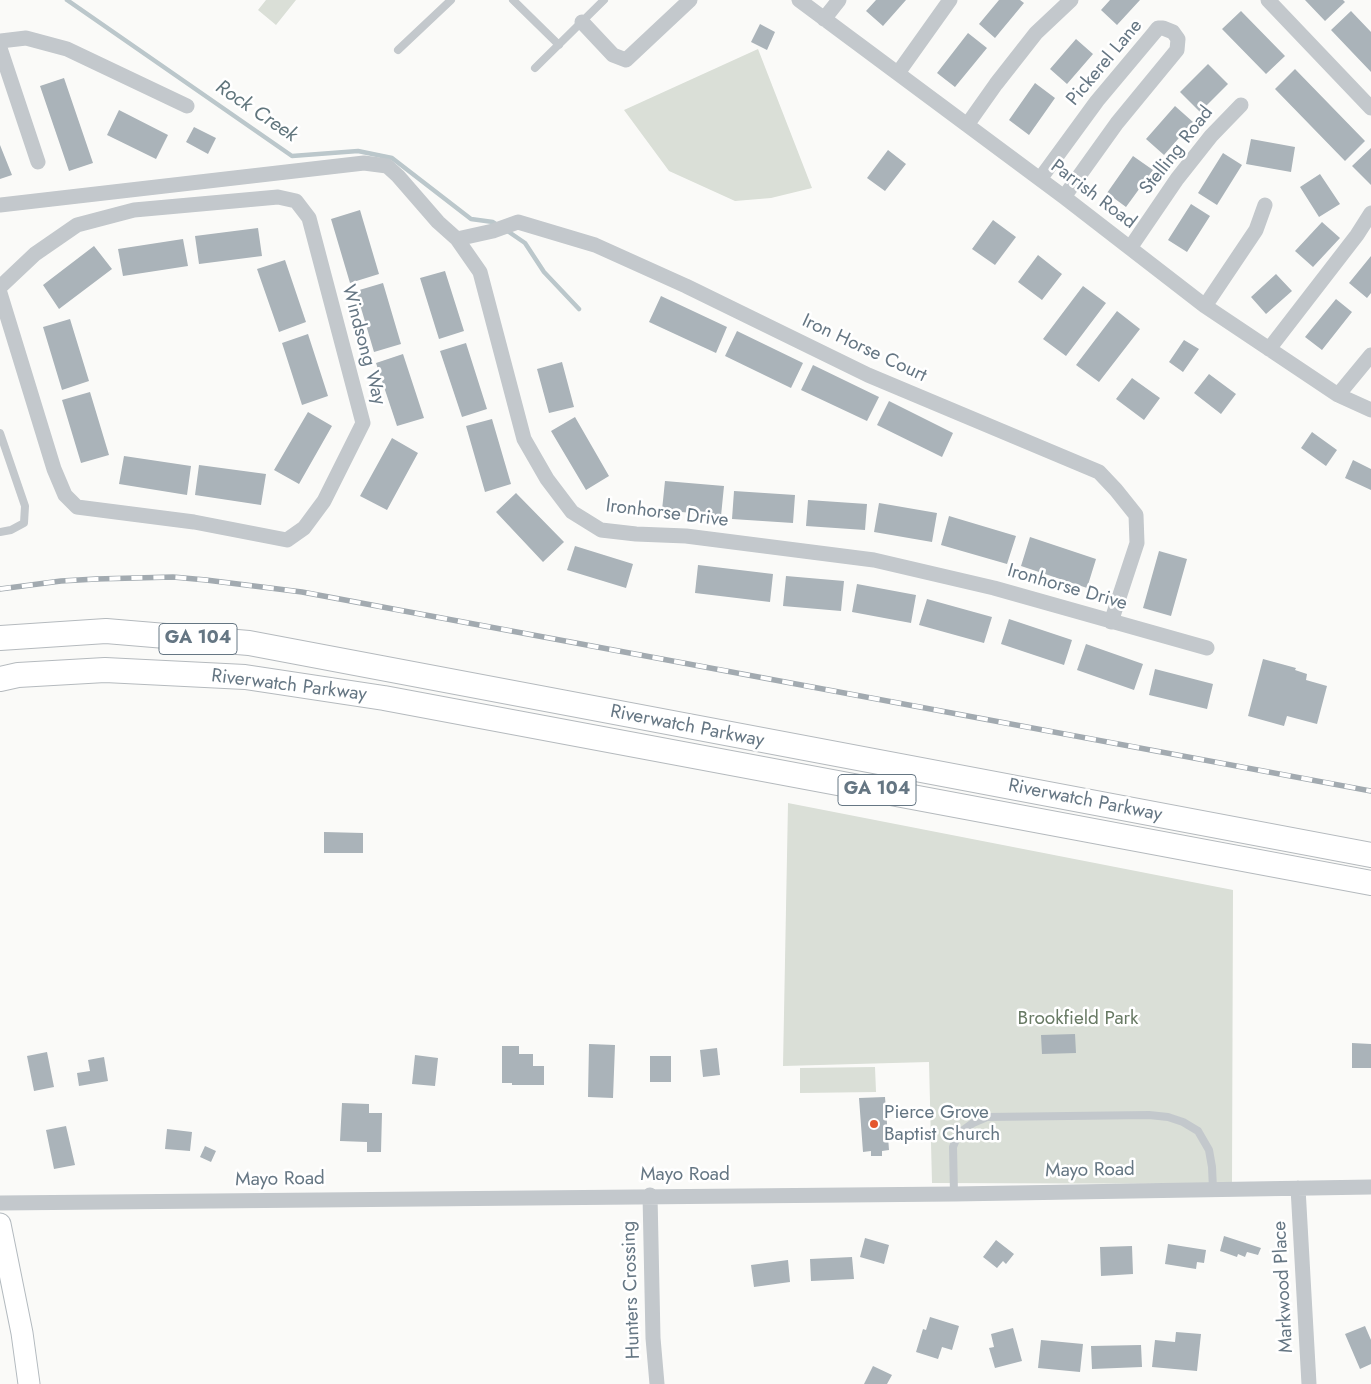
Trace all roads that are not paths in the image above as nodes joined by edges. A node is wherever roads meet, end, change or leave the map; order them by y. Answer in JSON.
{"nodes":[{"id":1,"x":450,"y":0,"type":"edge"},
{"id":2,"x":513,"y":0,"type":"edge"},
{"id":3,"x":604,"y":0,"type":"edge"},
{"id":4,"x":690,"y":0,"type":"edge"},
{"id":5,"x":799,"y":0,"type":"edge"},
{"id":6,"x":839,"y":0,"type":"edge"},
{"id":7,"x":950,"y":0,"type":"edge"},
{"id":8,"x":1071,"y":0,"type":"edge"},
{"id":9,"x":1268,"y":0,"type":"edge"},
{"id":10,"x":824,"y":19,"type":"junction"},
{"id":11,"x":582,"y":22,"type":"junction"},
{"id":12,"x":0,"y":40,"type":"edge"},
{"id":13,"x":559,"y":45,"type":"junction"},
{"id":14,"x":0,"y":48,"type":"edge"},
{"id":15,"x":398,"y":50,"type":"dead end"},
{"id":16,"x":534,"y":68,"type":"dead end"},
{"id":17,"x":898,"y":73,"type":"junction"},
{"id":18,"x":1241,"y":105,"type":"dead end"},
{"id":19,"x":187,"y":106,"type":"dead end"},
{"id":20,"x":1371,"y":108,"type":"edge"},
{"id":21,"x":967,"y":125,"type":"junction"},
{"id":22,"x":38,"y":162,"type":"dead end"},
{"id":23,"x":1040,"y":179,"type":"junction"},
{"id":24,"x":1064,"y":197,"type":"junction"},
{"id":25,"x":1265,"y":204,"type":"dead end"},
{"id":26,"x":0,"y":205,"type":"edge"},
{"id":27,"x":1371,"y":213,"type":"edge"},
{"id":28,"x":457,"y":239,"type":"junction"},
{"id":29,"x":1130,"y":248,"type":"junction"},
{"id":30,"x":0,"y":287,"type":"edge"},
{"id":31,"x":0,"y":293,"type":"edge"},
{"id":32,"x":1206,"y":306,"type":"junction"},
{"id":33,"x":1270,"y":349,"type":"junction"},
{"id":34,"x":1371,"y":355,"type":"edge"},
{"id":35,"x":1338,"y":395,"type":"junction"},
{"id":36,"x":1371,"y":410,"type":"edge"},
{"id":37,"x":0,"y":433,"type":"edge"},
{"id":38,"x":0,"y":532,"type":"edge"},
{"id":39,"x":1111,"y":622,"type":"junction"},
{"id":40,"x":0,"y":638,"type":"edge"},
{"id":41,"x":1207,"y":648,"type":"dead end"},
{"id":42,"x":0,"y":679,"type":"edge"},
{"id":43,"x":1371,"y":855,"type":"edge"},
{"id":44,"x":1371,"y":883,"type":"edge"},
{"id":45,"x":1371,"y":1187,"type":"edge"},
{"id":46,"x":1298,"y":1188,"type":"junction"},
{"id":47,"x":1213,"y":1190,"type":"junction"},
{"id":48,"x":954,"y":1194,"type":"junction"},
{"id":49,"x":650,"y":1195,"type":"junction"},
{"id":50,"x":0,"y":1203,"type":"edge"},
{"id":51,"x":0,"y":1224,"type":"edge"},
{"id":52,"x":29,"y":1384,"type":"edge"},
{"id":53,"x":657,"y":1384,"type":"edge"},
{"id":54,"x":1308,"y":1384,"type":"edge"}],
"edges":[{"from":1,"to":15,"type":"lane"},
{"from":2,"to":13,"type":"lane"},
{"from":3,"to":11,"type":"lane"},
{"from":4,"to":11,"type":"street"},
{"from":5,"to":10,"type":"street","name":"Parrish Road"},
{"from":6,"to":10,"type":"street"},
{"from":7,"to":17,"type":"street"},
{"from":8,"to":21,"type":"street"},
{"from":9,"to":20,"type":"street"},
{"from":10,"to":17,"type":"street","name":"Parrish Road"},
{"from":11,"to":13,"type":"lane"},
{"from":12,"to":19,"type":"street"},
{"from":13,"to":16,"type":"lane"},
{"from":14,"to":22,"type":"street"},
{"from":17,"to":21,"type":"street","name":"Parrish Road"},
{"from":18,"to":29,"type":"street","name":"Stelling Road"},
{"from":21,"to":23,"type":"street","name":"Parrish Road"},
{"from":23,"to":24,"type":"street","name":"Parrish Road"},
{"from":23,"to":24,"type":"street","name":"Pickerel Lane"},
{"from":24,"to":29,"type":"street","name":"Parrish Road"},
{"from":25,"to":32,"type":"street"},
{"from":26,"to":28,"type":"street","name":"Ironhorse Drive"},
{"from":27,"to":33,"type":"street"},
{"from":28,"to":39,"type":"street","name":"Ironhorse Drive"},
{"from":28,"to":39,"type":"street","name":"Iron Horse Court"},
{"from":29,"to":32,"type":"street","name":"Parrish Road"},
{"from":30,"to":31,"type":"street","name":"Windsong Way"},
{"from":32,"to":33,"type":"street","name":"Parrish Road"},
{"from":33,"to":35,"type":"street","name":"Parrish Road"},
{"from":34,"to":35,"type":"street"},
{"from":35,"to":36,"type":"street","name":"Parrish Road"},
{"from":37,"to":38,"type":"lane"},
{"from":39,"to":41,"type":"street","name":"Ironhorse Drive"},
{"from":40,"to":43,"type":"main road","name":"Riverwatch Parkway","number":"GA 104"},
{"from":42,"to":44,"type":"main road","name":"Riverwatch Parkway","number":"GA 104"},
{"from":45,"to":46,"type":"street","name":"Mayo Road"},
{"from":46,"to":47,"type":"street","name":"Mayo Road"},
{"from":46,"to":54,"type":"street","name":"Markwood Place"},
{"from":47,"to":48,"type":"street","name":"Mayo Road"},
{"from":47,"to":48,"type":"lane"},
{"from":48,"to":49,"type":"street","name":"Mayo Road"},
{"from":49,"to":50,"type":"street","name":"Mayo Road"},
{"from":49,"to":53,"type":"street","name":"Hunters Crossing"},
{"from":51,"to":52,"type":"street"}]}
